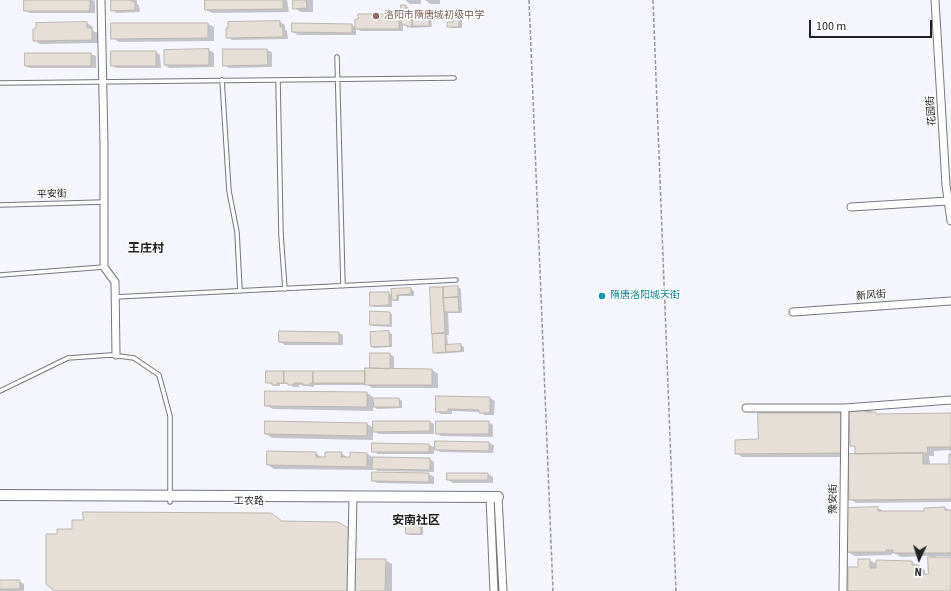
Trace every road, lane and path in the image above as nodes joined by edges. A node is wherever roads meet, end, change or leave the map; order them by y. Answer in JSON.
{"nodes":[{"id":1,"x":101,"y":0,"type":"edge"},
{"id":2,"x":529,"y":0,"type":"edge"},
{"id":3,"x":653,"y":0,"type":"edge"},
{"id":4,"x":935,"y":0,"type":"edge"},
{"id":5,"x":337,"y":57,"type":"dead end"},
{"id":6,"x":454,"y":78,"type":"dead end"},
{"id":7,"x":338,"y":79,"type":"junction"},
{"id":8,"x":222,"y":80,"type":"junction"},
{"id":9,"x":278,"y":80,"type":"junction"},
{"id":10,"x":0,"y":82,"type":"edge"},
{"id":11,"x":103,"y":82,"type":"junction"},
{"id":12,"x":948,"y":201,"type":"junction"},
{"id":13,"x":104,"y":202,"type":"junction"},
{"id":14,"x":0,"y":205,"type":"edge"},
{"id":15,"x":851,"y":207,"type":"dead end"},
{"id":16,"x":951,"y":221,"type":"edge"},
{"id":17,"x":104,"y":267,"type":"junction"},
{"id":18,"x":0,"y":275,"type":"edge"},
{"id":19,"x":456,"y":280,"type":"dead end"},
{"id":20,"x":343,"y":286,"type":"junction"},
{"id":21,"x":285,"y":288,"type":"junction"},
{"id":22,"x":240,"y":291,"type":"junction"},
{"id":23,"x":115,"y":296,"type":"junction"},
{"id":24,"x":951,"y":301,"type":"edge"},
{"id":25,"x":793,"y":312,"type":"dead end"},
{"id":26,"x":116,"y":356,"type":"junction"},
{"id":27,"x":0,"y":391,"type":"edge"},
{"id":28,"x":951,"y":400,"type":"edge"},
{"id":29,"x":746,"y":408,"type":"dead end"},
{"id":30,"x":845,"y":408,"type":"junction"},
{"id":31,"x":0,"y":495,"type":"edge"},
{"id":32,"x":170,"y":499,"type":"junction"},
{"id":33,"x":353,"y":500,"type":"junction"},
{"id":34,"x":494,"y":500,"type":"junction"},
{"id":35,"x":0,"y":501,"type":"edge"},
{"id":36,"x":352,"y":591,"type":"edge"},
{"id":37,"x":494,"y":591,"type":"edge"},
{"id":38,"x":503,"y":591,"type":"edge"},
{"id":39,"x":553,"y":591,"type":"edge"},
{"id":40,"x":676,"y":591,"type":"edge"},
{"id":41,"x":843,"y":591,"type":"edge"}],
"edges":[{"from":1,"to":11,"type":"street"},
{"from":2,"to":39,"type":"path"},
{"from":3,"to":40,"type":"path"},
{"from":4,"to":12,"type":"street","name":"花园街"},
{"from":5,"to":7,"type":"lane"},
{"from":6,"to":7,"type":"lane"},
{"from":7,"to":9,"type":"lane"},
{"from":7,"to":20,"type":"lane"},
{"from":8,"to":9,"type":"lane"},
{"from":8,"to":11,"type":"lane"},
{"from":8,"to":22,"type":"lane"},
{"from":9,"to":21,"type":"lane"},
{"from":10,"to":11,"type":"lane"},
{"from":11,"to":13,"type":"street"},
{"from":12,"to":15,"type":"street"},
{"from":12,"to":16,"type":"street","name":"花园街"},
{"from":13,"to":14,"type":"lane","name":"平安街"},
{"from":13,"to":17,"type":"street"},
{"from":17,"to":18,"type":"lane"},
{"from":17,"to":23,"type":"street"},
{"from":19,"to":20,"type":"lane"},
{"from":20,"to":21,"type":"lane"},
{"from":21,"to":22,"type":"lane"},
{"from":22,"to":23,"type":"lane"},
{"from":23,"to":26,"type":"street"},
{"from":24,"to":25,"type":"street","name":"新风街"},
{"from":26,"to":27,"type":"lane"},
{"from":26,"to":32,"type":"lane"},
{"from":28,"to":30,"type":"street"},
{"from":29,"to":30,"type":"street"},
{"from":30,"to":41,"type":"street","name":"豫安街"},
{"from":31,"to":32,"type":"street","name":"工农路"},
{"from":32,"to":33,"type":"street","name":"工农路"},
{"from":32,"to":35,"type":"street","name":"工农路"},
{"from":33,"to":34,"type":"street","name":"工农路"},
{"from":33,"to":36,"type":"street"},
{"from":34,"to":37,"type":"street"},
{"from":34,"to":38,"type":"street"}]}
